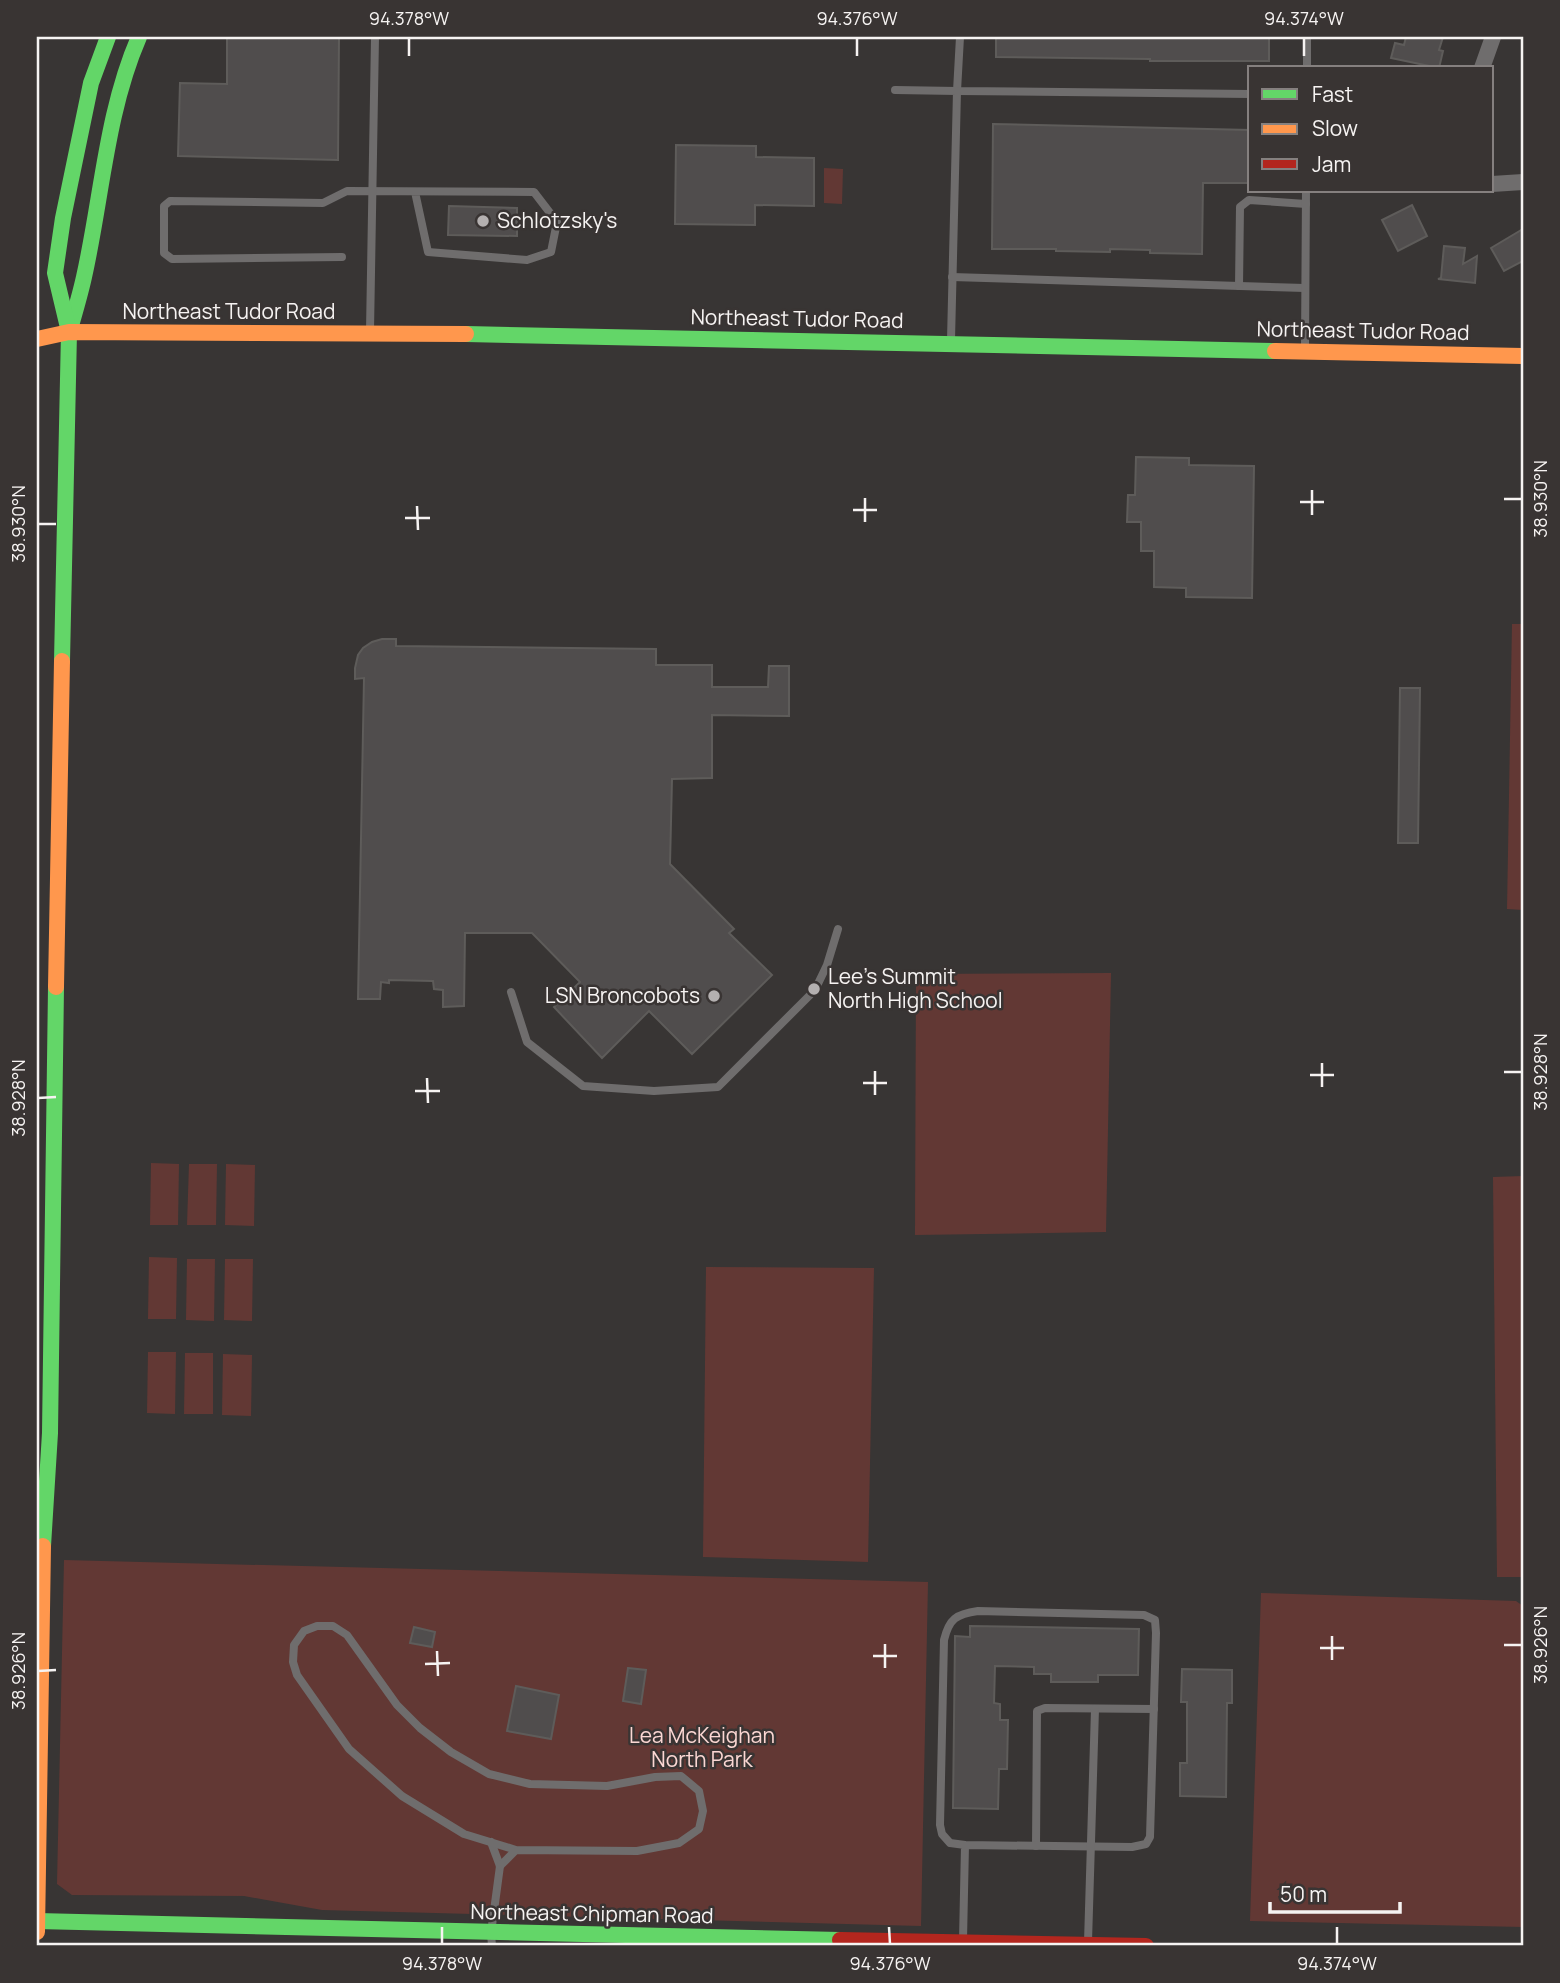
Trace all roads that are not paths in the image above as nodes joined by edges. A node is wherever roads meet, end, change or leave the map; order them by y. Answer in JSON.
{"nodes":[{"id":1,"x":108,"y":37,"type":"edge"},
{"id":2,"x":139,"y":37,"type":"edge"},
{"id":3,"x":375,"y":37,"type":"edge"},
{"id":4,"x":960,"y":37,"type":"edge"},
{"id":5,"x":1307,"y":37,"type":"edge"},
{"id":6,"x":1493,"y":37,"type":"edge"},
{"id":7,"x":1307,"y":66,"type":"edge"},
{"id":8,"x":1483,"y":66,"type":"edge"},
{"id":9,"x":895,"y":90,"type":"dead end"},
{"id":10,"x":957,"y":91,"type":"junction"},
{"id":11,"x":1248,"y":94,"type":"edge"},
{"id":12,"x":1523,"y":182,"type":"edge"},
{"id":13,"x":1494,"y":184,"type":"edge"},
{"id":14,"x":371,"y":191,"type":"junction"},
{"id":15,"x":415,"y":192,"type":"junction"},
{"id":16,"x":1306,"y":192,"type":"edge"},
{"id":17,"x":1306,"y":204,"type":"junction"},
{"id":18,"x":342,"y":257,"type":"dead end"},
{"id":19,"x":953,"y":277,"type":"junction"},
{"id":20,"x":1239,"y":286,"type":"junction"},
{"id":21,"x":1305,"y":288,"type":"junction"},
{"id":22,"x":37,"y":324,"type":"edge"},
{"id":23,"x":69,"y":332,"type":"junction"},
{"id":24,"x":370,"y":334,"type":"junction"},
{"id":25,"x":37,"y":340,"type":"edge"},
{"id":26,"x":951,"y":343,"type":"junction"},
{"id":27,"x":1305,"y":351,"type":"junction"},
{"id":28,"x":1523,"y":356,"type":"edge"},
{"id":29,"x":838,"y":929,"type":"dead end"},
{"id":30,"x":511,"y":992,"type":"dead end"},
{"id":31,"x":39,"y":1569,"type":"edge"},
{"id":32,"x":1095,"y":1709,"type":"junction"},
{"id":33,"x":1154,"y":1709,"type":"junction"},
{"id":34,"x":491,"y":1842,"type":"junction"},
{"id":35,"x":965,"y":1846,"type":"junction"},
{"id":36,"x":1036,"y":1846,"type":"junction"},
{"id":37,"x":1091,"y":1846,"type":"junction"},
{"id":38,"x":516,"y":1850,"type":"junction"},
{"id":39,"x":500,"y":1867,"type":"junction"},
{"id":40,"x":37,"y":1925,"type":"edge"},
{"id":41,"x":491,"y":1940,"type":"edge"},
{"id":42,"x":963,"y":1945,"type":"edge"},
{"id":43,"x":1088,"y":1945,"type":"edge"},
{"id":44,"x":1146,"y":1946,"type":"edge"}],
"edges":[{"from":1,"to":23,"type":"main road"},
{"from":2,"to":23,"type":"main road"},
{"from":3,"to":14,"type":"lane"},
{"from":4,"to":10,"type":"lane"},
{"from":5,"to":7,"type":"lane"},
{"from":6,"to":8,"type":"street"},
{"from":9,"to":10,"type":"lane"},
{"from":10,"to":11,"type":"lane"},
{"from":10,"to":19,"type":"lane"},
{"from":12,"to":13,"type":"street"},
{"from":14,"to":15,"type":"lane"},
{"from":14,"to":18,"type":"lane"},
{"from":14,"to":24,"type":"lane"},
{"from":15,"to":15,"type":"lane"},
{"from":16,"to":17,"type":"lane"},
{"from":17,"to":20,"type":"lane"},
{"from":17,"to":21,"type":"lane"},
{"from":19,"to":20,"type":"lane"},
{"from":19,"to":26,"type":"lane"},
{"from":20,"to":21,"type":"lane"},
{"from":21,"to":27,"type":"lane"},
{"from":22,"to":23,"type":"main road","name":"Northeast Tudor Road"},
{"from":23,"to":24,"type":"main road","name":"Northeast Tudor Road"},
{"from":23,"to":25,"type":"main road","name":"Northeast Tudor Road"},
{"from":23,"to":31,"type":"main road"},
{"from":24,"to":26,"type":"main road","name":"Northeast Tudor Road"},
{"from":26,"to":27,"type":"main road","name":"Northeast Tudor Road"},
{"from":27,"to":28,"type":"main road","name":"Northeast Tudor Road"},
{"from":29,"to":30,"type":"lane"},
{"from":31,"to":40,"type":"main road"},
{"from":32,"to":33,"type":"lane"},
{"from":32,"to":36,"type":"lane"},
{"from":32,"to":37,"type":"lane"},
{"from":33,"to":35,"type":"lane"},
{"from":33,"to":37,"type":"lane"},
{"from":34,"to":38,"type":"lane"},
{"from":34,"to":38,"type":"lane"},
{"from":34,"to":39,"type":"lane"},
{"from":35,"to":36,"type":"lane"},
{"from":35,"to":42,"type":"lane"},
{"from":36,"to":37,"type":"lane"},
{"from":37,"to":43,"type":"lane"},
{"from":38,"to":39,"type":"lane"},
{"from":39,"to":41,"type":"lane"},
{"from":40,"to":41,"type":"main road","name":"Northeast Chipman Road"},
{"from":41,"to":42,"type":"main road","name":"Northeast Chipman Road"},
{"from":42,"to":43,"type":"main road","name":"Northeast Chipman Road"},
{"from":43,"to":44,"type":"main road","name":"Northeast Chipman Road"}]}
